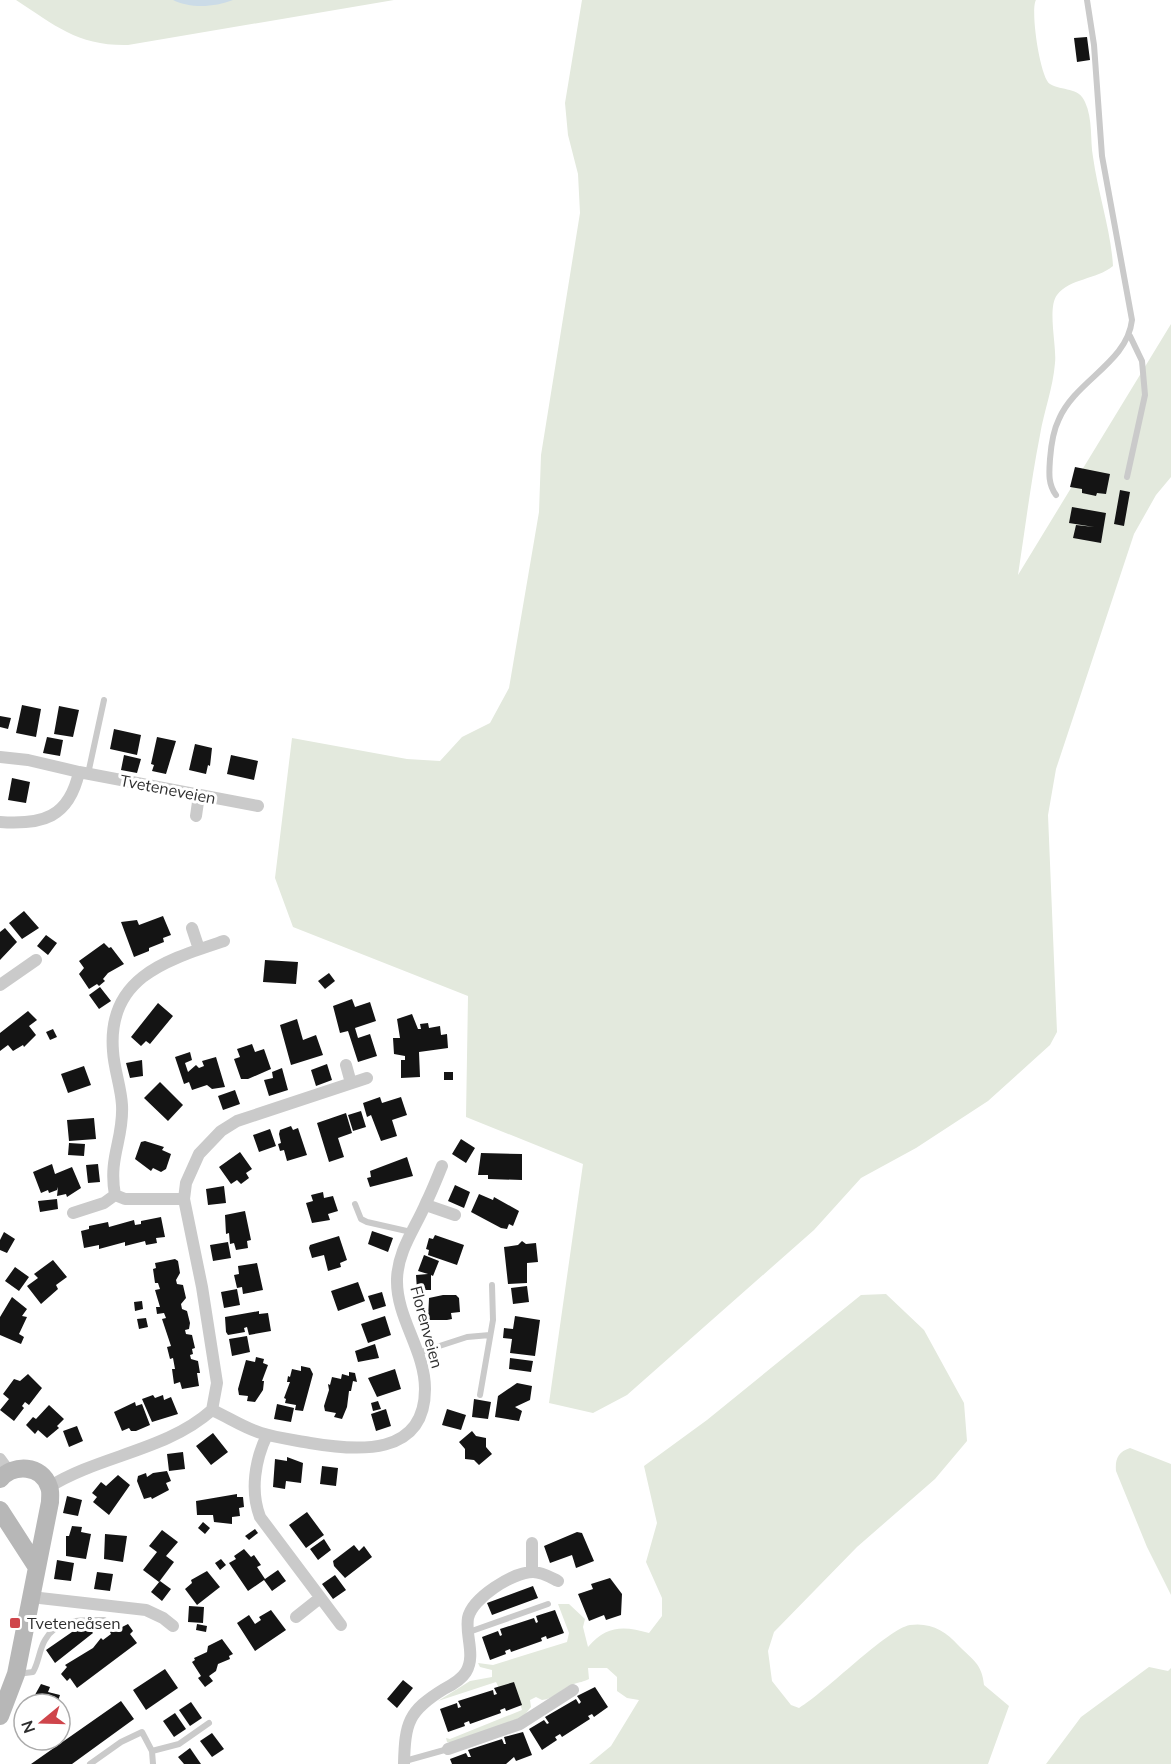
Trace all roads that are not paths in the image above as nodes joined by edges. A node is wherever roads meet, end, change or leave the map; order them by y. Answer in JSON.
{"nodes":[{"id":1,"x":1087,"y":0,"type":"edge"},
{"id":2,"x":1130,"y":336,"type":"junction"},
{"id":3,"x":1127,"y":477,"type":"dead end"},
{"id":4,"x":1056,"y":495,"type":"dead end"},
{"id":5,"x":105,"y":700,"type":"dead end"},
{"id":6,"x":0,"y":757,"type":"edge"},
{"id":7,"x":83,"y":773,"type":"junction"},
{"id":8,"x":199,"y":795,"type":"junction"},
{"id":9,"x":258,"y":806,"type":"dead end"},
{"id":10,"x":195,"y":816,"type":"dead end"},
{"id":11,"x":0,"y":822,"type":"edge"},
{"id":12,"x":192,"y":928,"type":"dead end"},
{"id":13,"x":224,"y":941,"type":"dead end"},
{"id":14,"x":199,"y":949,"type":"junction"},
{"id":15,"x":36,"y":960,"type":"dead end"},
{"id":16,"x":0,"y":985,"type":"edge"},
{"id":17,"x":346,"y":1065,"type":"dead end"},
{"id":18,"x":367,"y":1078,"type":"dead end"},
{"id":19,"x":351,"y":1083,"type":"junction"},
{"id":20,"x":442,"y":1166,"type":"dead end"},
{"id":21,"x":115,"y":1195,"type":"junction"},
{"id":22,"x":184,"y":1199,"type":"junction"},
{"id":23,"x":355,"y":1204,"type":"dead end"},
{"id":24,"x":426,"y":1205,"type":"junction"},
{"id":25,"x":73,"y":1213,"type":"dead end"},
{"id":26,"x":454,"y":1215,"type":"dead end"},
{"id":27,"x":411,"y":1232,"type":"junction"},
{"id":28,"x":492,"y":1285,"type":"dead end"},
{"id":29,"x":490,"y":1335,"type":"junction"},
{"id":30,"x":418,"y":1353,"type":"junction"},
{"id":31,"x":480,"y":1395,"type":"dead end"},
{"id":32,"x":212,"y":1410,"type":"junction"},
{"id":33,"x":267,"y":1435,"type":"junction"},
{"id":34,"x":3,"y":1469,"type":"edge"},
{"id":35,"x":49,"y":1487,"type":"junction"},
{"id":36,"x":2,"y":1518,"type":"edge"},
{"id":37,"x":532,"y":1543,"type":"dead end"},
{"id":38,"x":36,"y":1566,"type":"junction"},
{"id":39,"x":531,"y":1572,"type":"junction"},
{"id":40,"x":558,"y":1581,"type":"dead end"},
{"id":41,"x":31,"y":1597,"type":"junction"},
{"id":42,"x":320,"y":1598,"type":"junction"},
{"id":43,"x":548,"y":1604,"type":"dead end"},
{"id":44,"x":296,"y":1617,"type":"dead end"},
{"id":45,"x":104,"y":1620,"type":"dead end"},
{"id":46,"x":341,"y":1625,"type":"dead end"},
{"id":47,"x":173,"y":1626,"type":"dead end"},
{"id":48,"x":468,"y":1632,"type":"junction"},
{"id":49,"x":16,"y":1674,"type":"junction"},
{"id":50,"x":573,"y":1690,"type":"dead end"},
{"id":51,"x":0,"y":1714,"type":"edge"},
{"id":52,"x":209,"y":1724,"type":"dead end"},
{"id":53,"x":448,"y":1749,"type":"joint"},
{"id":54,"x":152,"y":1751,"type":"junction"},
{"id":55,"x":404,"y":1763,"type":"edge"},
{"id":56,"x":90,"y":1764,"type":"edge"},
{"id":57,"x":153,"y":1764,"type":"edge"}],
"edges":[{"from":1,"to":2,"type":"lane"},
{"from":2,"to":3,"type":"lane"},
{"from":2,"to":4,"type":"lane"},
{"from":5,"to":7,"type":"lane"},
{"from":6,"to":7,"type":"street","name":"Tveteneveien"},
{"from":7,"to":8,"type":"street","name":"Tveteneveien"},
{"from":7,"to":11,"type":"street"},
{"from":8,"to":9,"type":"street","name":"Tveteneveien"},
{"from":8,"to":10,"type":"street"},
{"from":12,"to":14,"type":"street"},
{"from":13,"to":14,"type":"street"},
{"from":14,"to":21,"type":"street"},
{"from":15,"to":16,"type":"street"},
{"from":17,"to":19,"type":"street"},
{"from":18,"to":19,"type":"street"},
{"from":19,"to":22,"type":"street"},
{"from":20,"to":24,"type":"street","name":"Florenveien"},
{"from":21,"to":22,"type":"street"},
{"from":21,"to":25,"type":"street"},
{"from":22,"to":32,"type":"street"},
{"from":23,"to":27,"type":"lane"},
{"from":24,"to":26,"type":"street"},
{"from":24,"to":27,"type":"street","name":"Florenveien"},
{"from":27,"to":30,"type":"street","name":"Florenveien"},
{"from":28,"to":29,"type":"lane"},
{"from":29,"to":30,"type":"lane"},
{"from":29,"to":31,"type":"lane"},
{"from":30,"to":33,"type":"street","name":"Florenveien"},
{"from":32,"to":33,"type":"street","name":"Florenveien"},
{"from":32,"to":35,"type":"street"},
{"from":33,"to":42,"type":"street"},
{"from":34,"to":35,"type":"street"},
{"from":35,"to":38,"type":"street"},
{"from":36,"to":38,"type":"street"},
{"from":37,"to":39,"type":"street"},
{"from":38,"to":41,"type":"street"},
{"from":39,"to":40,"type":"street"},
{"from":39,"to":48,"type":"street"},
{"from":41,"to":47,"type":"street"},
{"from":41,"to":49,"type":"street"},
{"from":42,"to":44,"type":"street"},
{"from":42,"to":46,"type":"street"},
{"from":43,"to":48,"type":"lane"},
{"from":45,"to":49,"type":"lane"},
{"from":48,"to":55,"type":"street"},
{"from":49,"to":51,"type":"street"},
{"from":50,"to":53,"type":"street"},
{"from":52,"to":54,"type":"lane"},
{"from":53,"to":55,"type":"lane"},
{"from":54,"to":56,"type":"lane"},
{"from":54,"to":57,"type":"lane"}]}
